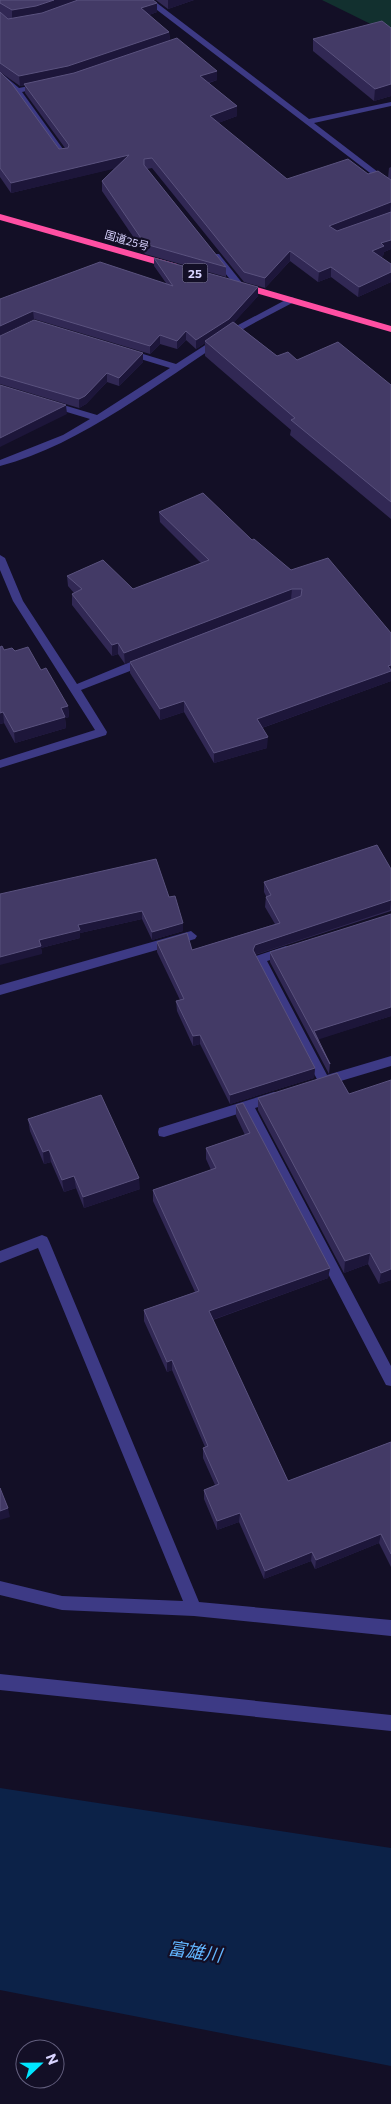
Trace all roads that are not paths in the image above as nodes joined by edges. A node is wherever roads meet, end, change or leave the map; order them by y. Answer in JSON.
{"nodes":[{"id":1,"x":148,"y":0,"type":"edge"},
{"id":2,"x":196,"y":36,"type":"junction"},
{"id":3,"x":187,"y":40,"type":"dead end"},
{"id":4,"x":0,"y":74,"type":"edge"},
{"id":5,"x":53,"y":83,"type":"edge"},
{"id":6,"x":16,"y":91,"type":"junction"},
{"id":7,"x":391,"y":104,"type":"edge"},
{"id":8,"x":308,"y":122,"type":"junction"},
{"id":9,"x":64,"y":156,"type":"edge"},
{"id":10,"x":391,"y":186,"type":"edge"},
{"id":11,"x":0,"y":217,"type":"edge"},
{"id":12,"x":209,"y":248,"type":"edge"},
{"id":13,"x":182,"y":269,"type":"edge"},
{"id":14,"x":220,"y":280,"type":"edge"},
{"id":15,"x":240,"y":286,"type":"junction"},
{"id":16,"x":290,"y":300,"type":"junction"},
{"id":17,"x":391,"y":329,"type":"edge"},
{"id":18,"x":119,"y":350,"type":"edge"},
{"id":19,"x":176,"y":368,"type":"junction"},
{"id":20,"x":44,"y":402,"type":"edge"},
{"id":21,"x":98,"y":418,"type":"junction"},
{"id":22,"x":0,"y":464,"type":"edge"},
{"id":23,"x":0,"y":558,"type":"edge"},
{"id":24,"x":157,"y":656,"type":"edge"},
{"id":25,"x":74,"y":689,"type":"junction"},
{"id":26,"x":0,"y":764,"type":"edge"},
{"id":27,"x":191,"y":936,"type":"dead end"},
{"id":28,"x":297,"y":947,"type":"edge"},
{"id":29,"x":0,"y":990,"type":"edge"},
{"id":30,"x":391,"y":1061,"type":"edge"},
{"id":31,"x":290,"y":1092,"type":"edge"},
{"id":32,"x":247,"y":1106,"type":"junction"},
{"id":33,"x":164,"y":1132,"type":"dead end"},
{"id":34,"x":0,"y":1257,"type":"edge"},
{"id":35,"x":391,"y":1380,"type":"edge"},
{"id":36,"x":0,"y":1588,"type":"edge"},
{"id":37,"x":194,"y":1609,"type":"junction"},
{"id":38,"x":391,"y":1628,"type":"edge"},
{"id":39,"x":0,"y":1682,"type":"edge"},
{"id":40,"x":391,"y":1723,"type":"edge"}],
"edges":[{"from":1,"to":2,"type":"street"},
{"from":2,"to":3,"type":"street"},
{"from":2,"to":8,"type":"street"},
{"from":4,"to":6,"type":"street"},
{"from":5,"to":6,"type":"street"},
{"from":6,"to":9,"type":"street"},
{"from":7,"to":8,"type":"street"},
{"from":8,"to":10,"type":"street"},
{"from":11,"to":13,"type":"highway","name":"国道25号","number":"25"},
{"from":12,"to":15,"type":"street"},
{"from":14,"to":15,"type":"highway","number":"25"},
{"from":15,"to":16,"type":"highway","number":"25"},
{"from":16,"to":17,"type":"highway","number":"25"},
{"from":16,"to":19,"type":"street"},
{"from":18,"to":19,"type":"street"},
{"from":19,"to":21,"type":"street"},
{"from":20,"to":21,"type":"street"},
{"from":21,"to":22,"type":"street"},
{"from":23,"to":25,"type":"street"},
{"from":24,"to":25,"type":"street"},
{"from":25,"to":26,"type":"street"},
{"from":27,"to":29,"type":"street"},
{"from":28,"to":30,"type":"street"},
{"from":31,"to":32,"type":"street"},
{"from":32,"to":33,"type":"street"},
{"from":32,"to":35,"type":"street"},
{"from":34,"to":37,"type":"street"},
{"from":36,"to":37,"type":"street"},
{"from":37,"to":38,"type":"street"},
{"from":39,"to":40,"type":"street"}]}
